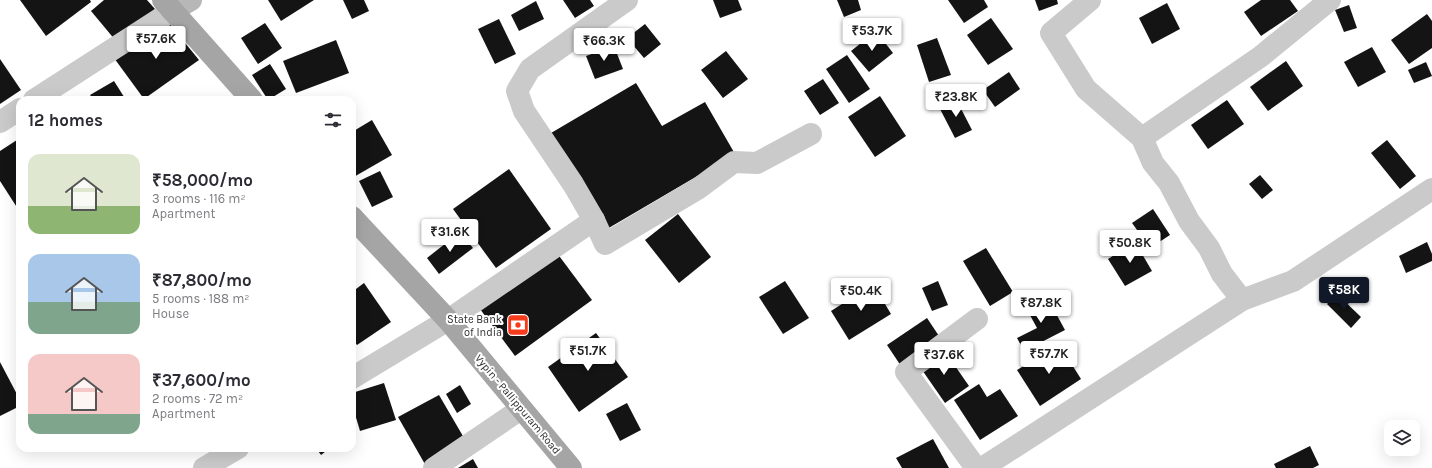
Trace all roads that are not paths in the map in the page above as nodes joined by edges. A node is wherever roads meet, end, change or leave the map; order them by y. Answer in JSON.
{"nodes":[{"id":1,"x":191,"y":0,"type":"edge"},
{"id":2,"x":627,"y":0,"type":"edge"},
{"id":3,"x":1090,"y":0,"type":"edge"},
{"id":4,"x":1330,"y":0,"type":"edge"},
{"id":5,"x":168,"y":6,"type":"edge"},
{"id":6,"x":40,"y":96,"type":"edge"},
{"id":7,"x":248,"y":96,"type":"edge"},
{"id":8,"x":16,"y":112,"type":"edge"},
{"id":9,"x":0,"y":122,"type":"edge"},
{"id":10,"x":812,"y":134,"type":"dead end"},
{"id":11,"x":1142,"y":138,"type":"junction"},
{"id":12,"x":1432,"y":189,"type":"edge"},
{"id":13,"x":594,"y":220,"type":"junction"},
{"id":14,"x":356,"y":221,"type":"edge"},
{"id":15,"x":1242,"y":300,"type":"junction"},
{"id":16,"x":448,"y":320,"type":"junction"},
{"id":17,"x":977,"y":320,"type":"dead end"},
{"id":18,"x":356,"y":376,"type":"edge"},
{"id":19,"x":521,"y":409,"type":"junction"},
{"id":20,"x":231,"y":452,"type":"edge"},
{"id":21,"x":204,"y":468,"type":"edge"},
{"id":22,"x":434,"y":468,"type":"edge"},
{"id":23,"x":571,"y":468,"type":"edge"},
{"id":24,"x":976,"y":468,"type":"edge"},
{"id":25,"x":982,"y":468,"type":"edge"}],
"edges":[{"from":1,"to":5,"type":"main road"},
{"from":2,"to":13,"type":"street"},
{"from":3,"to":11,"type":"street"},
{"from":4,"to":11,"type":"street"},
{"from":5,"to":6,"type":"street"},
{"from":5,"to":7,"type":"main road"},
{"from":8,"to":9,"type":"street"},
{"from":10,"to":13,"type":"street"},
{"from":11,"to":15,"type":"street"},
{"from":12,"to":15,"type":"street"},
{"from":13,"to":16,"type":"street"},
{"from":14,"to":16,"type":"main road","name":"Vypin - Pallippuram Road"},
{"from":15,"to":25,"type":"street"},
{"from":16,"to":18,"type":"street"},
{"from":16,"to":19,"type":"main road","name":"Vypin - Pallippuram Road"},
{"from":17,"to":24,"type":"street"},
{"from":19,"to":22,"type":"street"},
{"from":19,"to":23,"type":"main road","name":"Vypin - Pallippuram Road"},
{"from":20,"to":21,"type":"street"}]}
